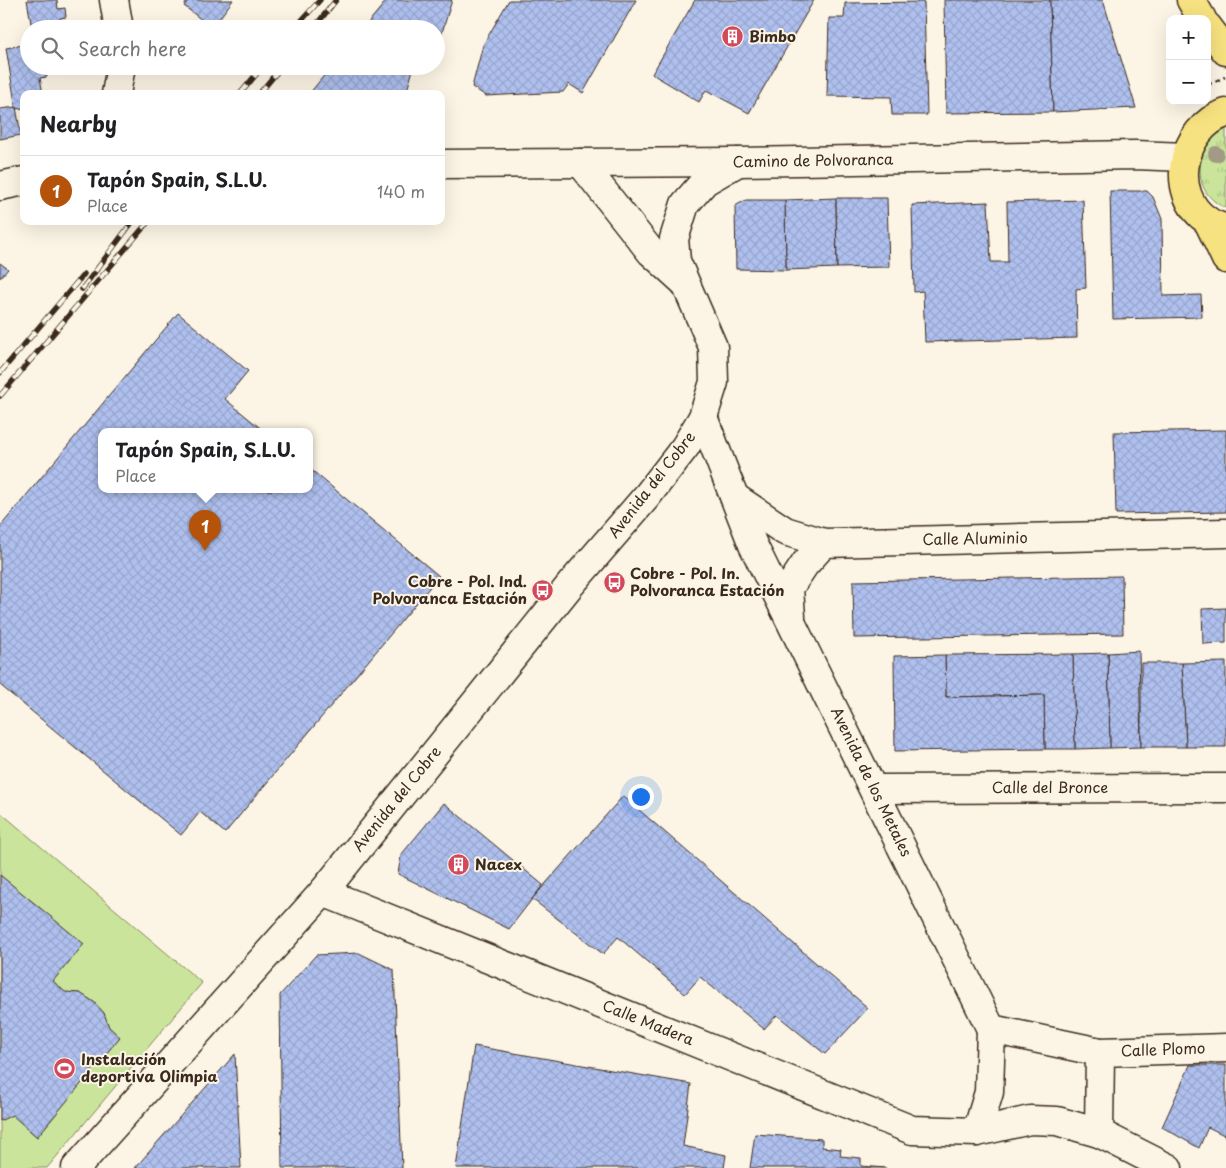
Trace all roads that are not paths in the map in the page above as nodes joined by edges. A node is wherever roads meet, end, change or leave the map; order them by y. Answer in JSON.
{"nodes":[{"id":1,"x":114,"y":0,"type":"edge"},
{"id":2,"x":1174,"y":0,"type":"edge"},
{"id":3,"x":1191,"y":0,"type":"edge"},
{"id":4,"x":1179,"y":15,"type":"edge"},
{"id":5,"x":1200,"y":15,"type":"edge"},
{"id":6,"x":117,"y":20,"type":"edge"},
{"id":7,"x":1211,"y":31,"type":"edge"},
{"id":8,"x":1226,"y":51,"type":"edge"},
{"id":9,"x":119,"y":75,"type":"edge"},
{"id":10,"x":117,"y":90,"type":"edge"},
{"id":11,"x":1210,"y":114,"type":"edge"},
{"id":12,"x":1185,"y":157,"type":"junction"},
{"id":13,"x":738,"y":162,"type":"junction"},
{"id":14,"x":581,"y":163,"type":"junction"},
{"id":15,"x":445,"y":164,"type":"edge"},
{"id":16,"x":1217,"y":225,"type":"edge"},
{"id":17,"x":1226,"y":259,"type":"edge"},
{"id":18,"x":685,"y":283,"type":"junction"},
{"id":19,"x":703,"y":417,"type":"junction"},
{"id":20,"x":736,"y":499,"type":"junction"},
{"id":21,"x":1226,"y":533,"type":"edge"},
{"id":22,"x":824,"y":543,"type":"junction"},
{"id":23,"x":792,"y":622,"type":"junction"},
{"id":24,"x":1226,"y":788,"type":"edge"},
{"id":25,"x":875,"y":789,"type":"junction"},
{"id":26,"x":323,"y":892,"type":"junction"},
{"id":27,"x":992,"y":1029,"type":"junction"},
{"id":28,"x":1226,"y":1048,"type":"edge"},
{"id":29,"x":1100,"y":1052,"type":"junction"},
{"id":30,"x":977,"y":1132,"type":"junction"},
{"id":31,"x":1099,"y":1133,"type":"junction"},
{"id":32,"x":76,"y":1168,"type":"edge"},
{"id":33,"x":1168,"y":1168,"type":"edge"}],
"edges":[{"from":1,"to":6,"type":"street"},
{"from":2,"to":4,"type":"main road"},
{"from":3,"to":5,"type":"main road"},
{"from":7,"to":8,"type":"main road"},
{"from":9,"to":10,"type":"street"},
{"from":11,"to":12,"type":"main road"},
{"from":12,"to":13,"type":"street","name":"Camino de Polvoranca"},
{"from":12,"to":16,"type":"main road"},
{"from":13,"to":14,"type":"street","name":"Camino de Polvoranca"},
{"from":13,"to":18,"type":"street"},
{"from":14,"to":15,"type":"street","name":"Camino de Polvoranca"},
{"from":14,"to":18,"type":"street"},
{"from":16,"to":17,"type":"main road"},
{"from":18,"to":19,"type":"street"},
{"from":19,"to":20,"type":"street","name":"Avenida de los Metales"},
{"from":19,"to":26,"type":"street","name":"Avenida del Cobre"},
{"from":20,"to":22,"type":"street","name":"Calle Aluminio"},
{"from":20,"to":23,"type":"street","name":"Avenida de los Metales"},
{"from":21,"to":22,"type":"street","name":"Calle Aluminio"},
{"from":22,"to":23,"type":"street"},
{"from":23,"to":25,"type":"street","name":"Avenida de los Metales"},
{"from":24,"to":25,"type":"street","name":"Calle del Bronce"},
{"from":25,"to":27,"type":"street","name":"Avenida de los Metales"},
{"from":26,"to":30,"type":"street","name":"Calle Madera"},
{"from":26,"to":32,"type":"street","name":"Avenida del Cobre"},
{"from":27,"to":29,"type":"street"},
{"from":27,"to":30,"type":"street"},
{"from":28,"to":29,"type":"street","name":"Calle Plomo"},
{"from":29,"to":31,"type":"street"},
{"from":30,"to":31,"type":"street","name":"Calle Madera"},
{"from":31,"to":33,"type":"street"}]}
